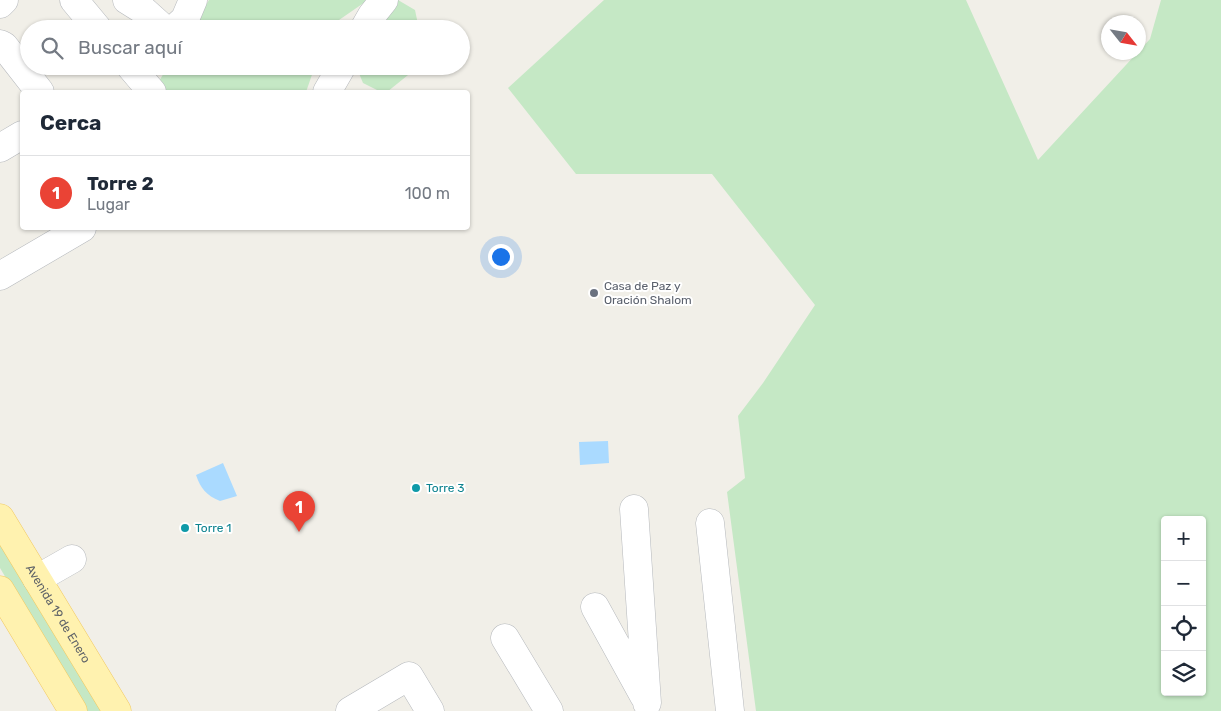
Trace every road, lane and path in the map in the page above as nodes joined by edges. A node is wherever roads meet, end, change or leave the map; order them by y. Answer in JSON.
{"nodes":[{"id":1,"x":4,"y":0,"type":"edge"},
{"id":2,"x":74,"y":0,"type":"edge"},
{"id":3,"x":127,"y":0,"type":"edge"},
{"id":4,"x":194,"y":0,"type":"edge"},
{"id":5,"x":384,"y":0,"type":"edge"},
{"id":6,"x":0,"y":4,"type":"edge"},
{"id":7,"x":91,"y":20,"type":"edge"},
{"id":8,"x":154,"y":20,"type":"edge"},
{"id":9,"x":183,"y":20,"type":"edge"},
{"id":10,"x":369,"y":20,"type":"edge"},
{"id":11,"x":0,"y":44,"type":"edge"},
{"id":12,"x":20,"y":66,"type":"edge"},
{"id":13,"x":27,"y":75,"type":"edge"},
{"id":14,"x":138,"y":75,"type":"edge"},
{"id":15,"x":337,"y":75,"type":"edge"},
{"id":16,"x":38,"y":90,"type":"edge"},
{"id":17,"x":150,"y":90,"type":"edge"},
{"id":18,"x":328,"y":90,"type":"edge"},
{"id":19,"x":20,"y":136,"type":"edge"},
{"id":20,"x":0,"y":148,"type":"edge"},
{"id":21,"x":79,"y":230,"type":"edge"},
{"id":22,"x":0,"y":276,"type":"edge"},
{"id":23,"x":634,"y":509,"type":"dead end"},
{"id":24,"x":0,"y":518,"type":"edge"},
{"id":25,"x":710,"y":523,"type":"dead end"},
{"id":26,"x":72,"y":559,"type":"dead end"},
{"id":27,"x":37,"y":579,"type":"junction"},
{"id":28,"x":0,"y":590,"type":"edge"},
{"id":29,"x":595,"y":607,"type":"dead end"},
{"id":30,"x":504,"y":638,"type":"dead end"},
{"id":31,"x":650,"y":707,"type":"edge"},
{"id":32,"x":73,"y":711,"type":"edge"},
{"id":33,"x":117,"y":711,"type":"edge"},
{"id":34,"x":350,"y":711,"type":"edge"},
{"id":35,"x":430,"y":711,"type":"edge"},
{"id":36,"x":548,"y":711,"type":"edge"},
{"id":37,"x":730,"y":711,"type":"edge"}],
"edges":[{"from":1,"to":6,"type":"street"},
{"from":2,"to":7,"type":"street"},
{"from":3,"to":8,"type":"street"},
{"from":4,"to":9,"type":"street"},
{"from":5,"to":10,"type":"street"},
{"from":11,"to":12,"type":"street"},
{"from":13,"to":16,"type":"street"},
{"from":14,"to":17,"type":"street"},
{"from":15,"to":18,"type":"street"},
{"from":19,"to":20,"type":"street"},
{"from":21,"to":22,"type":"street"},
{"from":23,"to":31,"type":"street"},
{"from":24,"to":27,"type":"main road","name":"Avenida 19 de Enero"},
{"from":25,"to":37,"type":"street"},
{"from":26,"to":27,"type":"street"},
{"from":27,"to":33,"type":"main road","name":"Avenida 19 de Enero"},
{"from":28,"to":32,"type":"main road"},
{"from":29,"to":31,"type":"street"},
{"from":30,"to":36,"type":"street"},
{"from":34,"to":35,"type":"street"}]}
